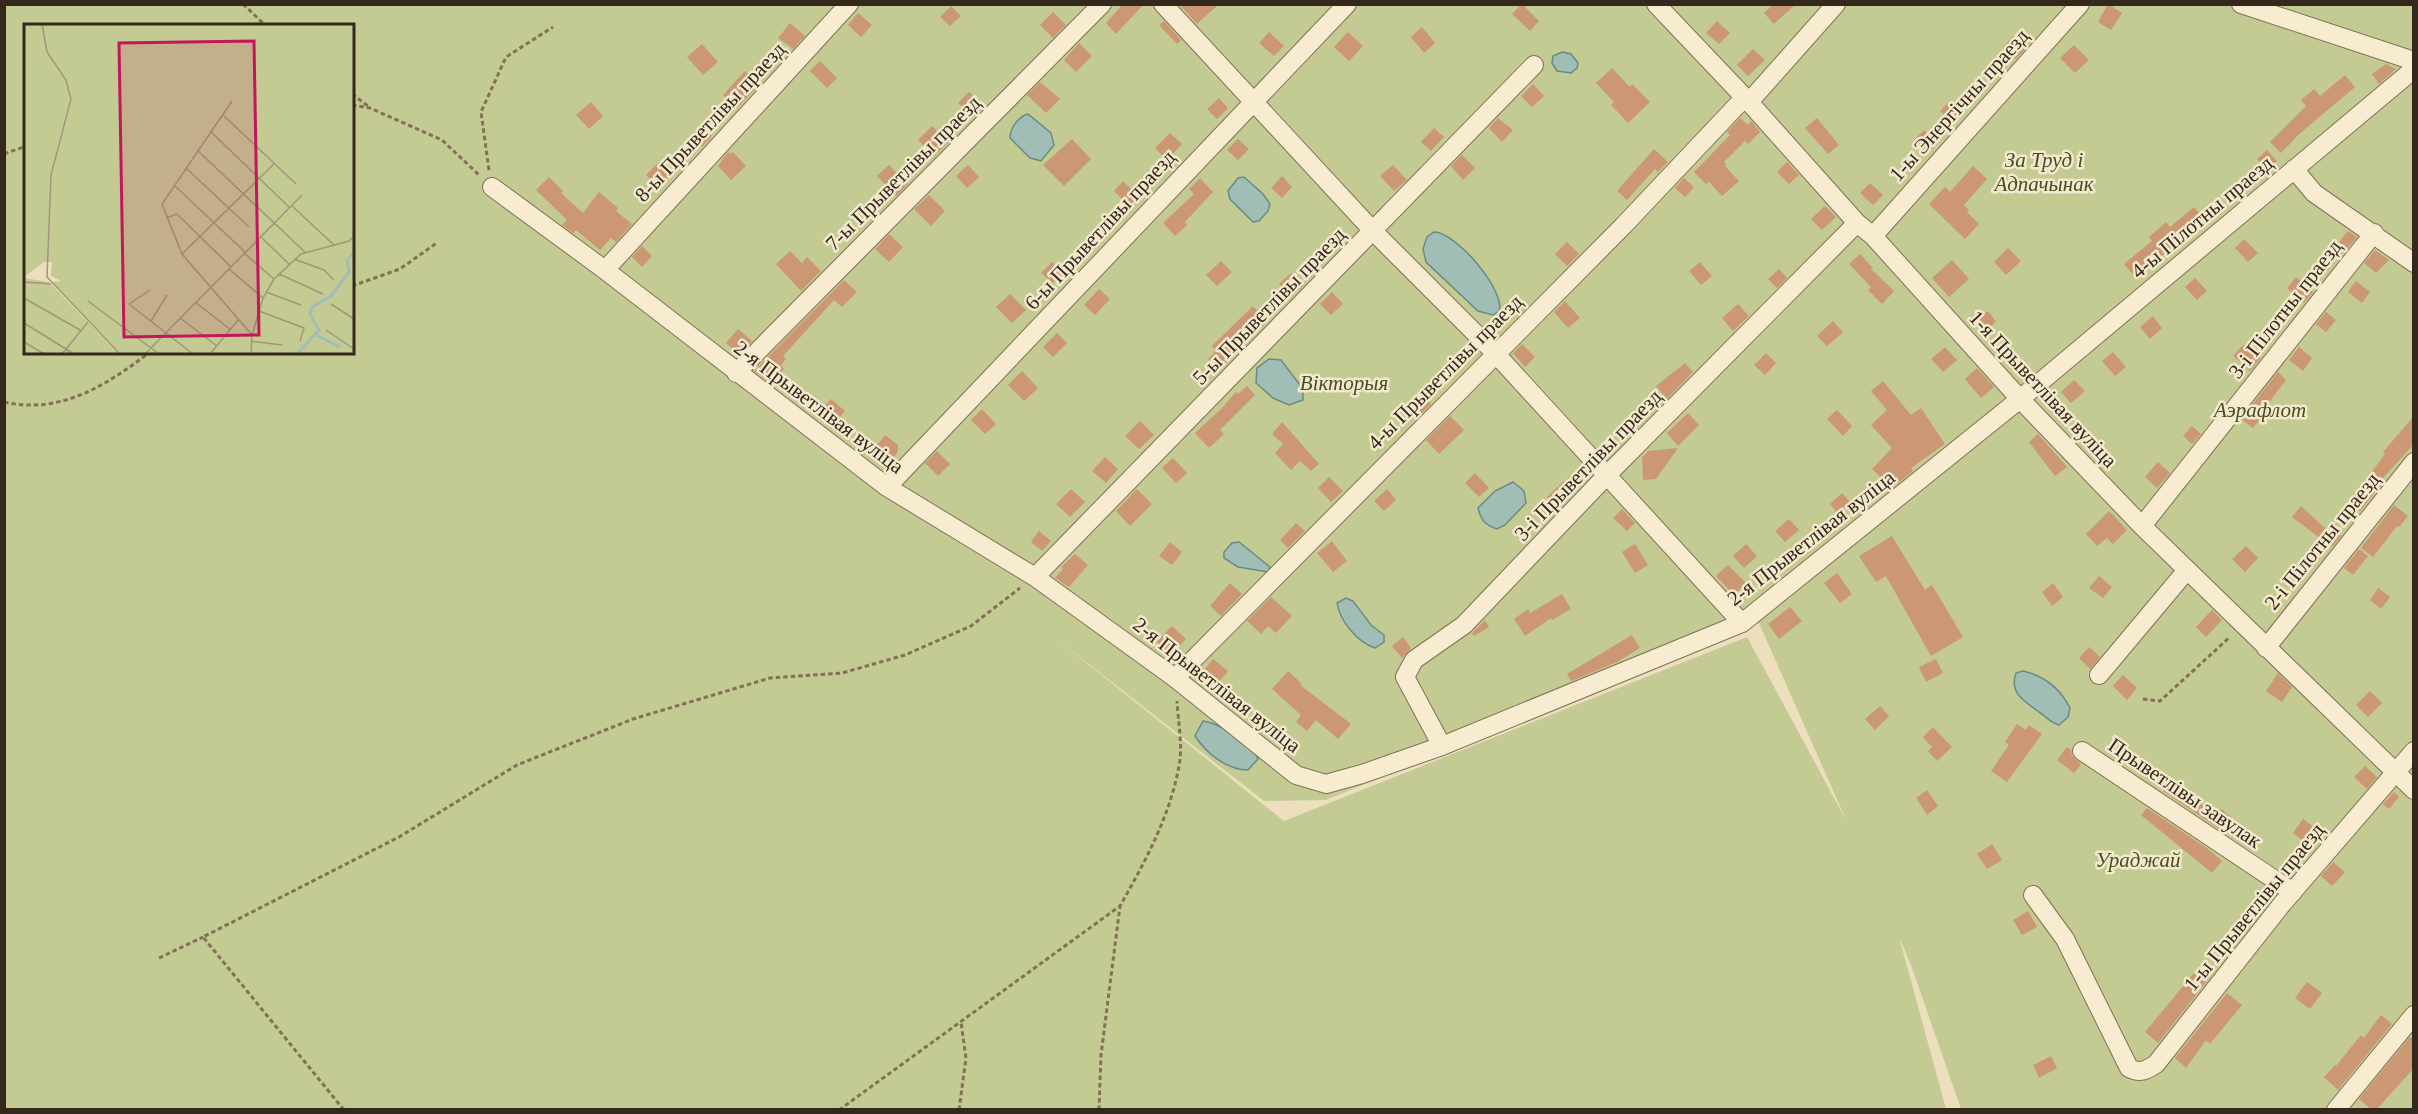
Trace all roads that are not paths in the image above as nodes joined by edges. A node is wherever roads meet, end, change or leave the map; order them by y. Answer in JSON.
{"nodes":[{"id":1,"x":849,"y":4,"type":"edge"},
{"id":2,"x":1102,"y":4,"type":"edge"},
{"id":3,"x":1163,"y":4,"type":"edge"},
{"id":4,"x":1347,"y":4,"type":"edge"},
{"id":5,"x":1656,"y":4,"type":"edge"},
{"id":6,"x":1836,"y":4,"type":"edge"},
{"id":7,"x":2080,"y":4,"type":"edge"},
{"id":8,"x":2241,"y":4,"type":"edge"},
{"id":9,"x":2414,"y":61,"type":"edge"},
{"id":10,"x":1534,"y":65,"type":"dead end"},
{"id":11,"x":2414,"y":69,"type":"edge"},
{"id":12,"x":1254,"y":100,"type":"junction"},
{"id":13,"x":1747,"y":100,"type":"junction"},
{"id":14,"x":2294,"y":169,"type":"junction"},
{"id":15,"x":492,"y":187,"type":"road end"},
{"id":16,"x":1857,"y":223,"type":"junction"},
{"id":17,"x":1374,"y":232,"type":"junction"},
{"id":18,"x":2374,"y":233,"type":"junction"},
{"id":19,"x":1873,"y":236,"type":"junction"},
{"id":20,"x":2414,"y":263,"type":"edge"},
{"id":21,"x":605,"y":270,"type":"junction"},
{"id":22,"x":1495,"y":354,"type":"junction"},
{"id":23,"x":736,"y":373,"type":"junction"},
{"id":24,"x":2020,"y":399,"type":"junction"},
{"id":25,"x":2414,"y":462,"type":"edge"},
{"id":26,"x":1607,"y":475,"type":"junction"},
{"id":27,"x":887,"y":487,"type":"junction"},
{"id":28,"x":2142,"y":526,"type":"junction"},
{"id":29,"x":2187,"y":570,"type":"junction"},
{"id":30,"x":1035,"y":577,"type":"junction"},
{"id":31,"x":1742,"y":623,"type":"junction"},
{"id":32,"x":2266,"y":648,"type":"junction"},
{"id":33,"x":2099,"y":675,"type":"dead end"},
{"id":34,"x":1175,"y":678,"type":"junction"},
{"id":35,"x":1442,"y":746,"type":"junction"},
{"id":36,"x":2082,"y":751,"type":"dead end"},
{"id":37,"x":2414,"y":751,"type":"edge"},
{"id":38,"x":2397,"y":772,"type":"junction"},
{"id":39,"x":2414,"y":790,"type":"edge"},
{"id":40,"x":2293,"y":892,"type":"junction"},
{"id":41,"x":2033,"y":895,"type":"dead end"},
{"id":42,"x":2414,"y":1015,"type":"edge"},
{"id":43,"x":2337,"y":1110,"type":"edge"}],
"edges":[{"from":1,"to":21,"type":"lane","name":"8-ы Прыветлівы праезд"},
{"from":2,"to":23,"type":"lane","name":"7-ы Прыветлівы праезд"},
{"from":3,"to":12,"type":"lane"},
{"from":4,"to":12,"type":"lane","name":"6-ы Прыветлівы праезд"},
{"from":5,"to":13,"type":"lane","name":"1-я Прыветлівая вуліца"},
{"from":6,"to":13,"type":"lane","name":"4-ы Прыветлівы праезд"},
{"from":7,"to":19,"type":"lane","name":"1-ы Энергічны праезд"},
{"from":8,"to":9,"type":"lane"},
{"from":10,"to":17,"type":"lane","name":"5-ы Прыветлівы праезд"},
{"from":11,"to":14,"type":"lane","name":"4-ы Пілотны праезд"},
{"from":12,"to":17,"type":"lane"},
{"from":12,"to":27,"type":"lane","name":"6-ы Прыветлівы праезд"},
{"from":13,"to":16,"type":"lane","name":"1-я Прыветлівая вуліца"},
{"from":13,"to":22,"type":"lane","name":"4-ы Прыветлівы праезд"},
{"from":14,"to":18,"type":"lane"},
{"from":14,"to":24,"type":"lane","name":"4-ы Пілотны праезд"},
{"from":15,"to":21,"type":"lane","name":"2-я Прыветлівая вуліца"},
{"from":16,"to":19,"type":"lane","name":"1-я Прыветлівая вуліца"},
{"from":16,"to":26,"type":"lane","name":"3-і Прыветлівы праезд"},
{"from":17,"to":22,"type":"lane"},
{"from":17,"to":30,"type":"lane","name":"5-ы Прыветлівы праезд"},
{"from":18,"to":20,"type":"lane"},
{"from":18,"to":28,"type":"lane","name":"3-і Пілотны праезд"},
{"from":19,"to":24,"type":"lane","name":"1-я Прыветлівая вуліца"},
{"from":21,"to":23,"type":"lane","name":"2-я Прыветлівая вуліца"},
{"from":22,"to":26,"type":"lane"},
{"from":22,"to":34,"type":"lane","name":"4-ы Прыветлівы праезд"},
{"from":23,"to":27,"type":"lane","name":"2-я Прыветлівая вуліца"},
{"from":24,"to":28,"type":"lane","name":"1-я Прыветлівая вуліца"},
{"from":24,"to":31,"type":"lane","name":"2-я Прыветлівая вуліца"},
{"from":25,"to":32,"type":"lane","name":"2-і Пілотны праезд"},
{"from":26,"to":31,"type":"lane"},
{"from":26,"to":35,"type":"lane","name":"3-і Прыветлівы праезд"},
{"from":27,"to":30,"type":"lane","name":"2-я Прыветлівая вуліца"},
{"from":28,"to":29,"type":"lane","name":"1-я Прыветлівая вуліца"},
{"from":29,"to":32,"type":"lane","name":"1-я Прыветлівая вуліца"},
{"from":29,"to":33,"type":"lane"},
{"from":30,"to":34,"type":"lane","name":"2-я Прыветлівая вуліца"},
{"from":31,"to":35,"type":"lane","name":"2-я Прыветлівая вуліца"},
{"from":32,"to":38,"type":"lane","name":"1-я Прыветлівая вуліца"},
{"from":34,"to":35,"type":"lane","name":"2-я Прыветлівая вуліца"},
{"from":36,"to":40,"type":"lane","name":"Прыветлівы завулак"},
{"from":37,"to":38,"type":"lane","name":"1-ы Прыветлівы праезд"},
{"from":38,"to":39,"type":"lane","name":"1-я Прыветлівая вуліца"},
{"from":38,"to":40,"type":"lane","name":"1-ы Прыветлівы праезд"},
{"from":40,"to":41,"type":"lane","name":"1-ы Прыветлівы праезд"},
{"from":42,"to":43,"type":"lane"}]}
